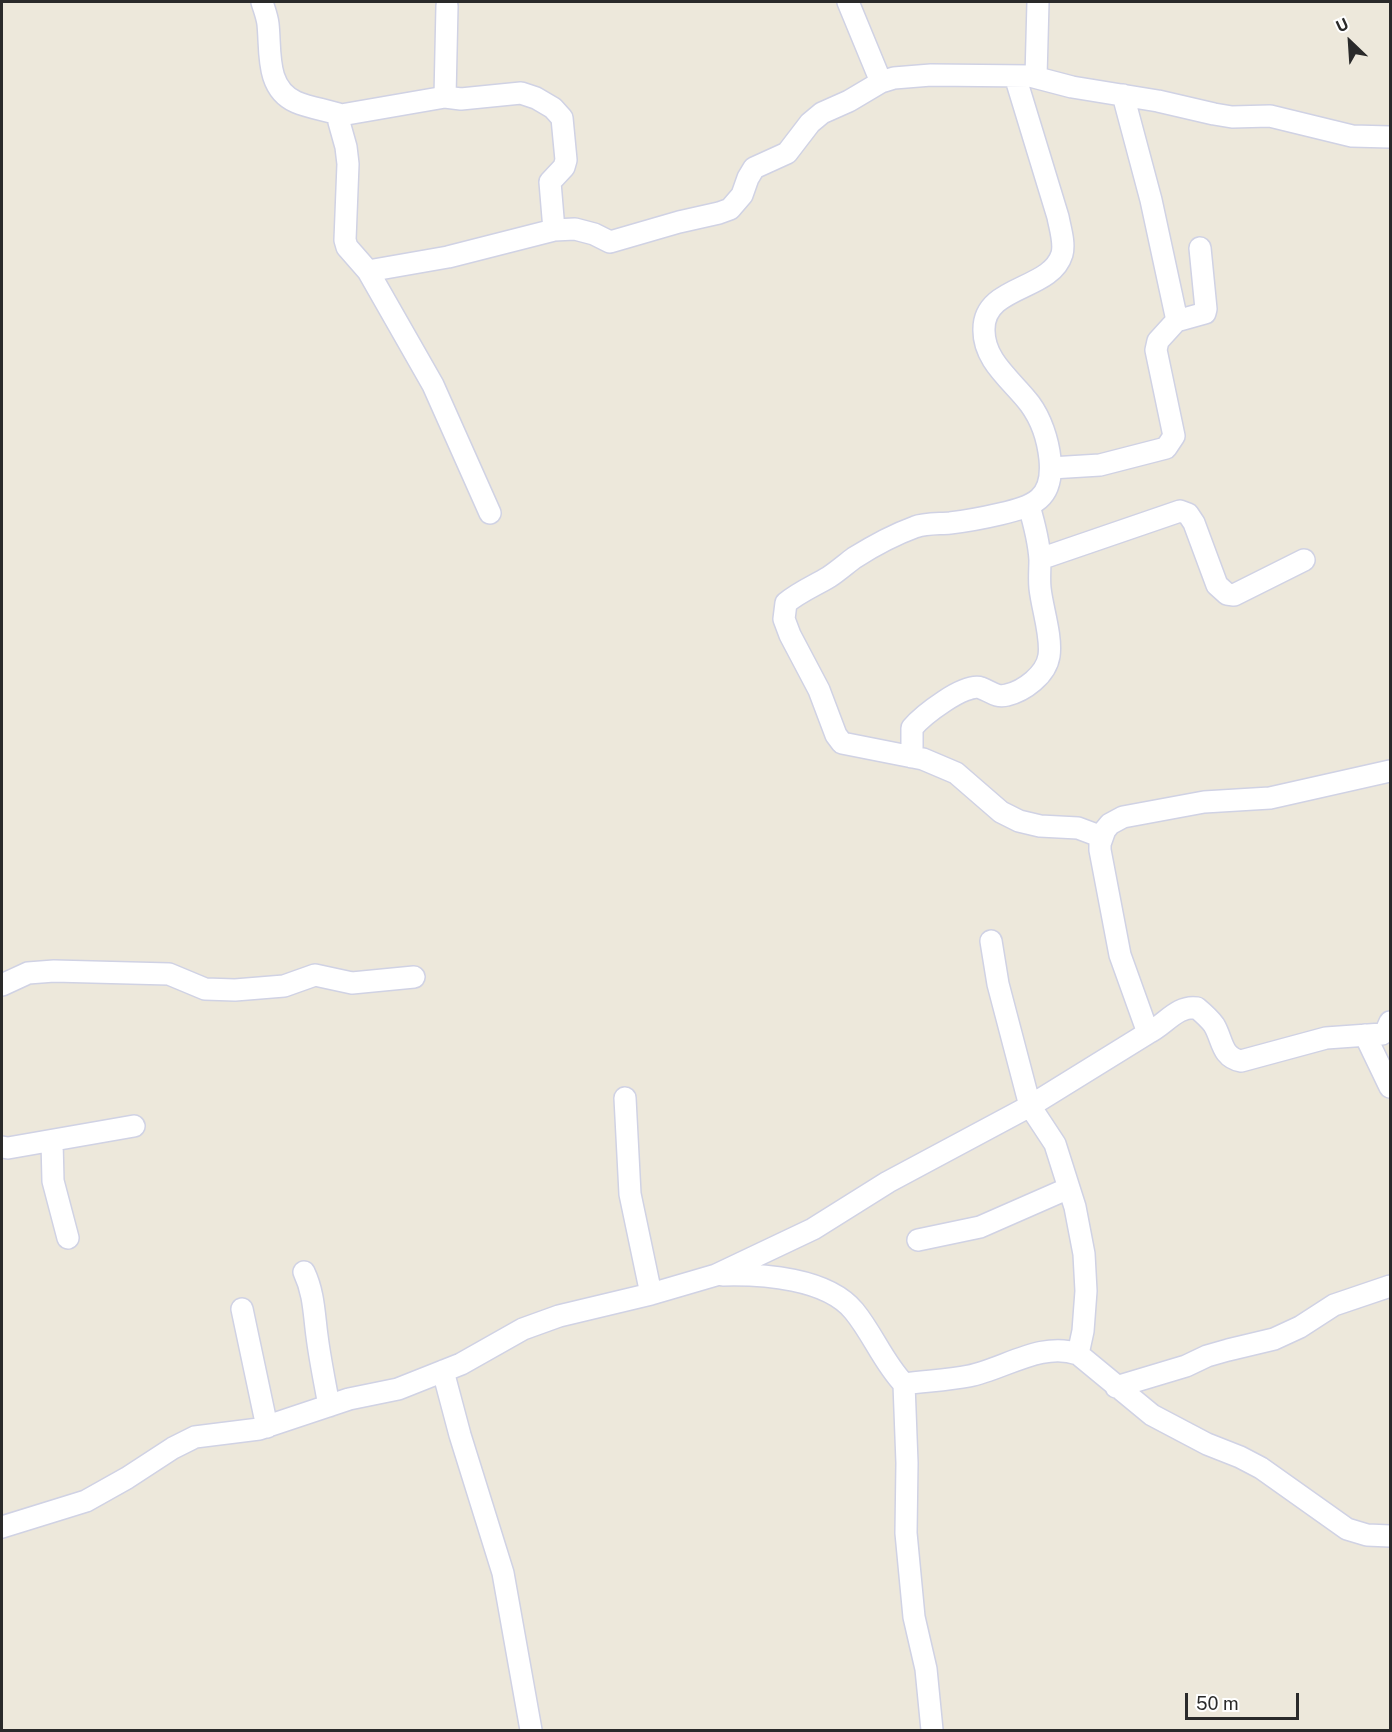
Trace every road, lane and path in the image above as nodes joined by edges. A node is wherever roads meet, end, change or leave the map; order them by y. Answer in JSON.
{"nodes":[{"id":1,"x":262,"y":2,"type":"edge"},
{"id":2,"x":848,"y":2,"type":"edge"},
{"id":3,"x":1038,"y":2,"type":"edge"},
{"id":4,"x":447,"y":6,"type":"dead end"},
{"id":5,"x":1025,"y":77,"type":"junction"},
{"id":6,"x":881,"y":82,"type":"junction"},
{"id":7,"x":1123,"y":95,"type":"junction"},
{"id":8,"x":445,"y":97,"type":"junction"},
{"id":9,"x":341,"y":115,"type":"junction"},
{"id":10,"x":1388,"y":143,"type":"edge"},
{"id":11,"x":554,"y":230,"type":"junction"},
{"id":12,"x":1200,"y":248,"type":"dead end"},
{"id":13,"x":368,"y":271,"type":"junction"},
{"id":14,"x":1178,"y":319,"type":"junction"},
{"id":15,"x":1051,"y":468,"type":"junction"},
{"id":16,"x":1029,"y":506,"type":"junction"},
{"id":17,"x":490,"y":513,"type":"dead end"},
{"id":18,"x":1040,"y":559,"type":"junction"},
{"id":19,"x":1304,"y":560,"type":"dead end"},
{"id":20,"x":912,"y":757,"type":"junction"},
{"id":21,"x":1390,"y":771,"type":"edge"},
{"id":22,"x":1102,"y":837,"type":"junction"},
{"id":23,"x":991,"y":941,"type":"dead end"},
{"id":24,"x":414,"y":977,"type":"dead end"},
{"id":25,"x":2,"y":985,"type":"edge"},
{"id":26,"x":1390,"y":1022,"type":"edge"},
{"id":27,"x":1148,"y":1033,"type":"junction"},
{"id":28,"x":1365,"y":1035,"type":"junction"},
{"id":29,"x":1390,"y":1086,"type":"edge"},
{"id":30,"x":625,"y":1098,"type":"dead end"},
{"id":31,"x":1029,"y":1106,"type":"junction"},
{"id":32,"x":134,"y":1126,"type":"dead end"},
{"id":33,"x":52,"y":1141,"type":"junction"},
{"id":34,"x":2,"y":1146,"type":"edge"},
{"id":35,"x":1070,"y":1188,"type":"junction"},
{"id":36,"x":68,"y":1238,"type":"dead end"},
{"id":37,"x":918,"y":1240,"type":"dead end"},
{"id":38,"x":304,"y":1272,"type":"dead end"},
{"id":39,"x":716,"y":1275,"type":"junction"},
{"id":40,"x":1390,"y":1286,"type":"edge"},
{"id":41,"x":651,"y":1294,"type":"junction"},
{"id":42,"x":242,"y":1309,"type":"dead end"},
{"id":43,"x":1078,"y":1354,"type":"junction"},
{"id":44,"x":443,"y":1371,"type":"junction"},
{"id":45,"x":904,"y":1384,"type":"junction"},
{"id":46,"x":1116,"y":1387,"type":"junction"},
{"id":47,"x":329,"y":1406,"type":"junction"},
{"id":48,"x":267,"y":1427,"type":"junction"},
{"id":49,"x":2,"y":1527,"type":"edge"},
{"id":50,"x":1390,"y":1536,"type":"edge"},
{"id":51,"x":531,"y":1731,"type":"edge"},
{"id":52,"x":932,"y":1731,"type":"edge"}],
"edges":[{"from":1,"to":9,"type":"street"},
{"from":2,"to":6,"type":"street"},
{"from":3,"to":5,"type":"street"},
{"from":4,"to":8,"type":"street"},
{"from":5,"to":6,"type":"street"},
{"from":5,"to":7,"type":"street"},
{"from":5,"to":15,"type":"street"},
{"from":6,"to":11,"type":"street"},
{"from":7,"to":10,"type":"street"},
{"from":7,"to":14,"type":"street"},
{"from":8,"to":9,"type":"street"},
{"from":8,"to":11,"type":"street"},
{"from":9,"to":13,"type":"street"},
{"from":11,"to":13,"type":"street"},
{"from":12,"to":14,"type":"street"},
{"from":13,"to":17,"type":"street"},
{"from":14,"to":15,"type":"street"},
{"from":15,"to":16,"type":"street"},
{"from":16,"to":18,"type":"street"},
{"from":16,"to":20,"type":"street"},
{"from":18,"to":19,"type":"street"},
{"from":18,"to":20,"type":"street"},
{"from":20,"to":22,"type":"street"},
{"from":21,"to":22,"type":"street"},
{"from":22,"to":27,"type":"street"},
{"from":23,"to":31,"type":"street"},
{"from":24,"to":25,"type":"street"},
{"from":26,"to":28,"type":"street"},
{"from":27,"to":28,"type":"street"},
{"from":27,"to":31,"type":"street"},
{"from":28,"to":29,"type":"street"},
{"from":30,"to":41,"type":"street"},
{"from":31,"to":35,"type":"street"},
{"from":31,"to":39,"type":"street"},
{"from":32,"to":33,"type":"street"},
{"from":33,"to":34,"type":"street"},
{"from":33,"to":36,"type":"street"},
{"from":35,"to":37,"type":"street"},
{"from":35,"to":43,"type":"street"},
{"from":38,"to":47,"type":"street"},
{"from":39,"to":41,"type":"street"},
{"from":39,"to":45,"type":"street"},
{"from":40,"to":46,"type":"street"},
{"from":41,"to":44,"type":"street"},
{"from":42,"to":48,"type":"street"},
{"from":43,"to":45,"type":"street"},
{"from":43,"to":46,"type":"street"},
{"from":44,"to":47,"type":"street"},
{"from":44,"to":51,"type":"street"},
{"from":45,"to":52,"type":"street"},
{"from":46,"to":50,"type":"street"},
{"from":47,"to":48,"type":"street"},
{"from":48,"to":49,"type":"street"}]}
